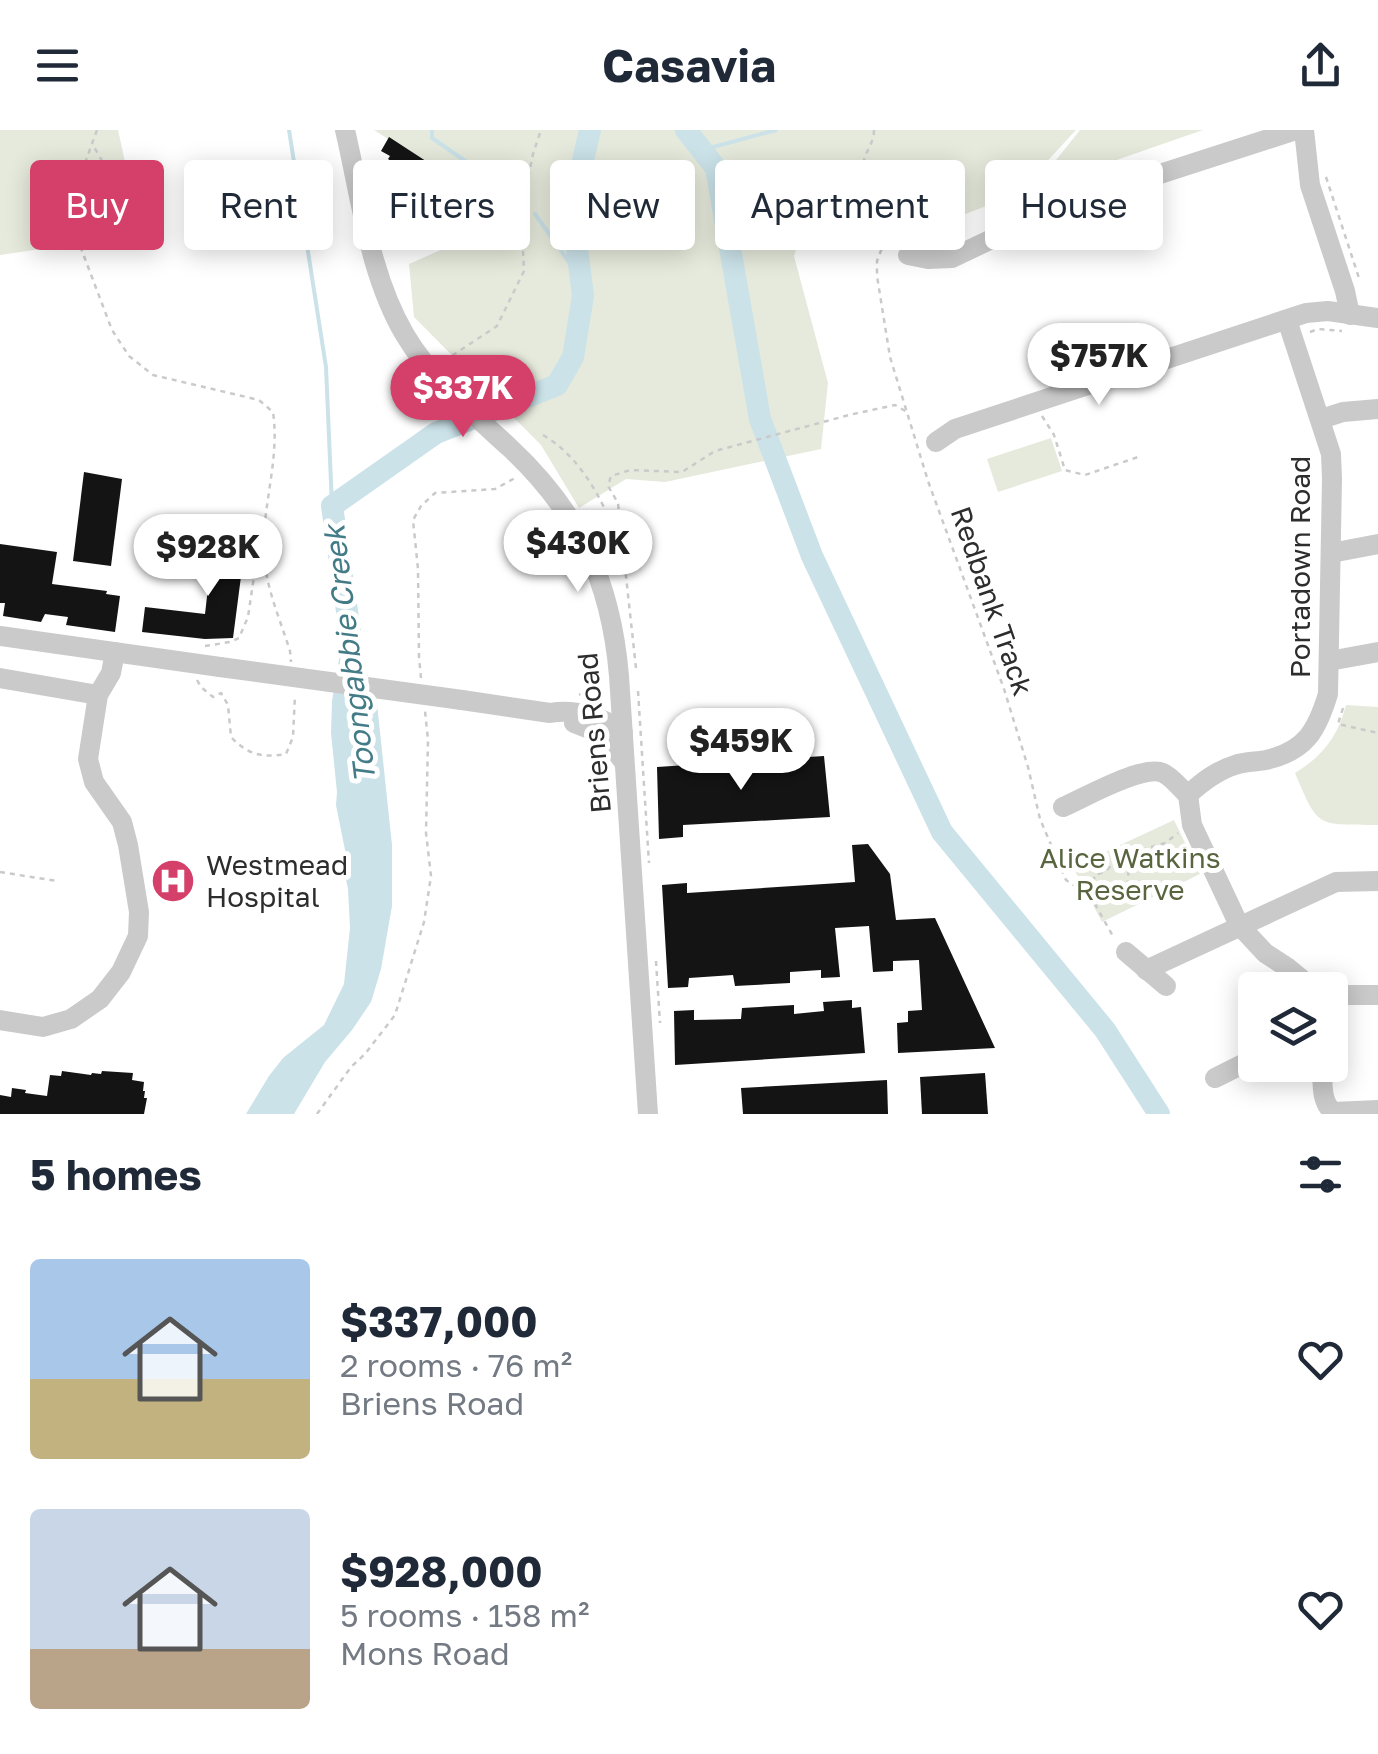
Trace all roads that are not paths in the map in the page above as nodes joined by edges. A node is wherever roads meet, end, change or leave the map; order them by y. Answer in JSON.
{"nodes":[{"id":1,"x":345,"y":130,"type":"edge"},
{"id":2,"x":1296,"y":130,"type":"edge"},
{"id":3,"x":1304,"y":130,"type":"edge"},
{"id":4,"x":908,"y":255,"type":"dead end"},
{"id":5,"x":1378,"y":318,"type":"edge"},
{"id":6,"x":1288,"y":320,"type":"junction"},
{"id":7,"x":1354,"y":324,"type":"junction"},
{"id":8,"x":1378,"y":410,"type":"edge"},
{"id":9,"x":1321,"y":418,"type":"junction"},
{"id":10,"x":936,"y":442,"type":"dead end"},
{"id":11,"x":1378,"y":544,"type":"edge"},
{"id":12,"x":1331,"y":553,"type":"junction"},
{"id":13,"x":0,"y":636,"type":"edge"},
{"id":14,"x":115,"y":652,"type":"junction"},
{"id":15,"x":1378,"y":652,"type":"edge"},
{"id":16,"x":1329,"y":661,"type":"junction"},
{"id":17,"x":0,"y":678,"type":"edge"},
{"id":18,"x":98,"y":694,"type":"junction"},
{"id":19,"x":550,"y":713,"type":"junction"},
{"id":20,"x":623,"y":733,"type":"junction"},
{"id":21,"x":625,"y":763,"type":"junction"},
{"id":22,"x":1188,"y":795,"type":"junction"},
{"id":23,"x":1063,"y":807,"type":"dead end"},
{"id":24,"x":1378,"y":881,"type":"edge"},
{"id":25,"x":1240,"y":925,"type":"junction"},
{"id":26,"x":1126,"y":952,"type":"road end"},
{"id":27,"x":1146,"y":970,"type":"junction"},
{"id":28,"x":1293,"y":972,"type":"edge"},
{"id":29,"x":1166,"y":986,"type":"dead end"},
{"id":30,"x":1348,"y":995,"type":"edge"},
{"id":31,"x":1378,"y":995,"type":"edge"},
{"id":32,"x":0,"y":1020,"type":"edge"},
{"id":33,"x":1238,"y":1066,"type":"edge"},
{"id":34,"x":1215,"y":1078,"type":"dead end"},
{"id":35,"x":1323,"y":1082,"type":"edge"},
{"id":36,"x":1378,"y":1110,"type":"edge"},
{"id":37,"x":648,"y":1114,"type":"edge"}],
"edges":[{"from":1,"to":20,"type":"street","name":"Briens Road"},
{"from":2,"to":4,"type":"street"},
{"from":3,"to":7,"type":"street"},
{"from":5,"to":7,"type":"street"},
{"from":6,"to":7,"type":"street"},
{"from":6,"to":9,"type":"street","name":"Portadown Road"},
{"from":6,"to":10,"type":"street"},
{"from":8,"to":9,"type":"street"},
{"from":9,"to":12,"type":"street","name":"Portadown Road"},
{"from":11,"to":12,"type":"street"},
{"from":12,"to":16,"type":"street","name":"Portadown Road"},
{"from":13,"to":14,"type":"street"},
{"from":14,"to":18,"type":"street"},
{"from":14,"to":19,"type":"street","bridge":true},
{"from":15,"to":16,"type":"street"},
{"from":16,"to":22,"type":"street","name":"Portadown Road"},
{"from":17,"to":18,"type":"street"},
{"from":18,"to":32,"type":"street"},
{"from":19,"to":20,"type":"street"},
{"from":19,"to":21,"type":"street"},
{"from":20,"to":21,"type":"street","name":"Briens Road"},
{"from":21,"to":37,"type":"street","name":"Briens Road"},
{"from":22,"to":23,"type":"street"},
{"from":22,"to":25,"type":"street"},
{"from":24,"to":25,"type":"street"},
{"from":25,"to":27,"type":"street"},
{"from":25,"to":28,"type":"street"},
{"from":26,"to":27,"type":"street"},
{"from":27,"to":29,"type":"street"},
{"from":30,"to":31,"type":"street"},
{"from":33,"to":34,"type":"street"},
{"from":35,"to":36,"type":"street"}]}
